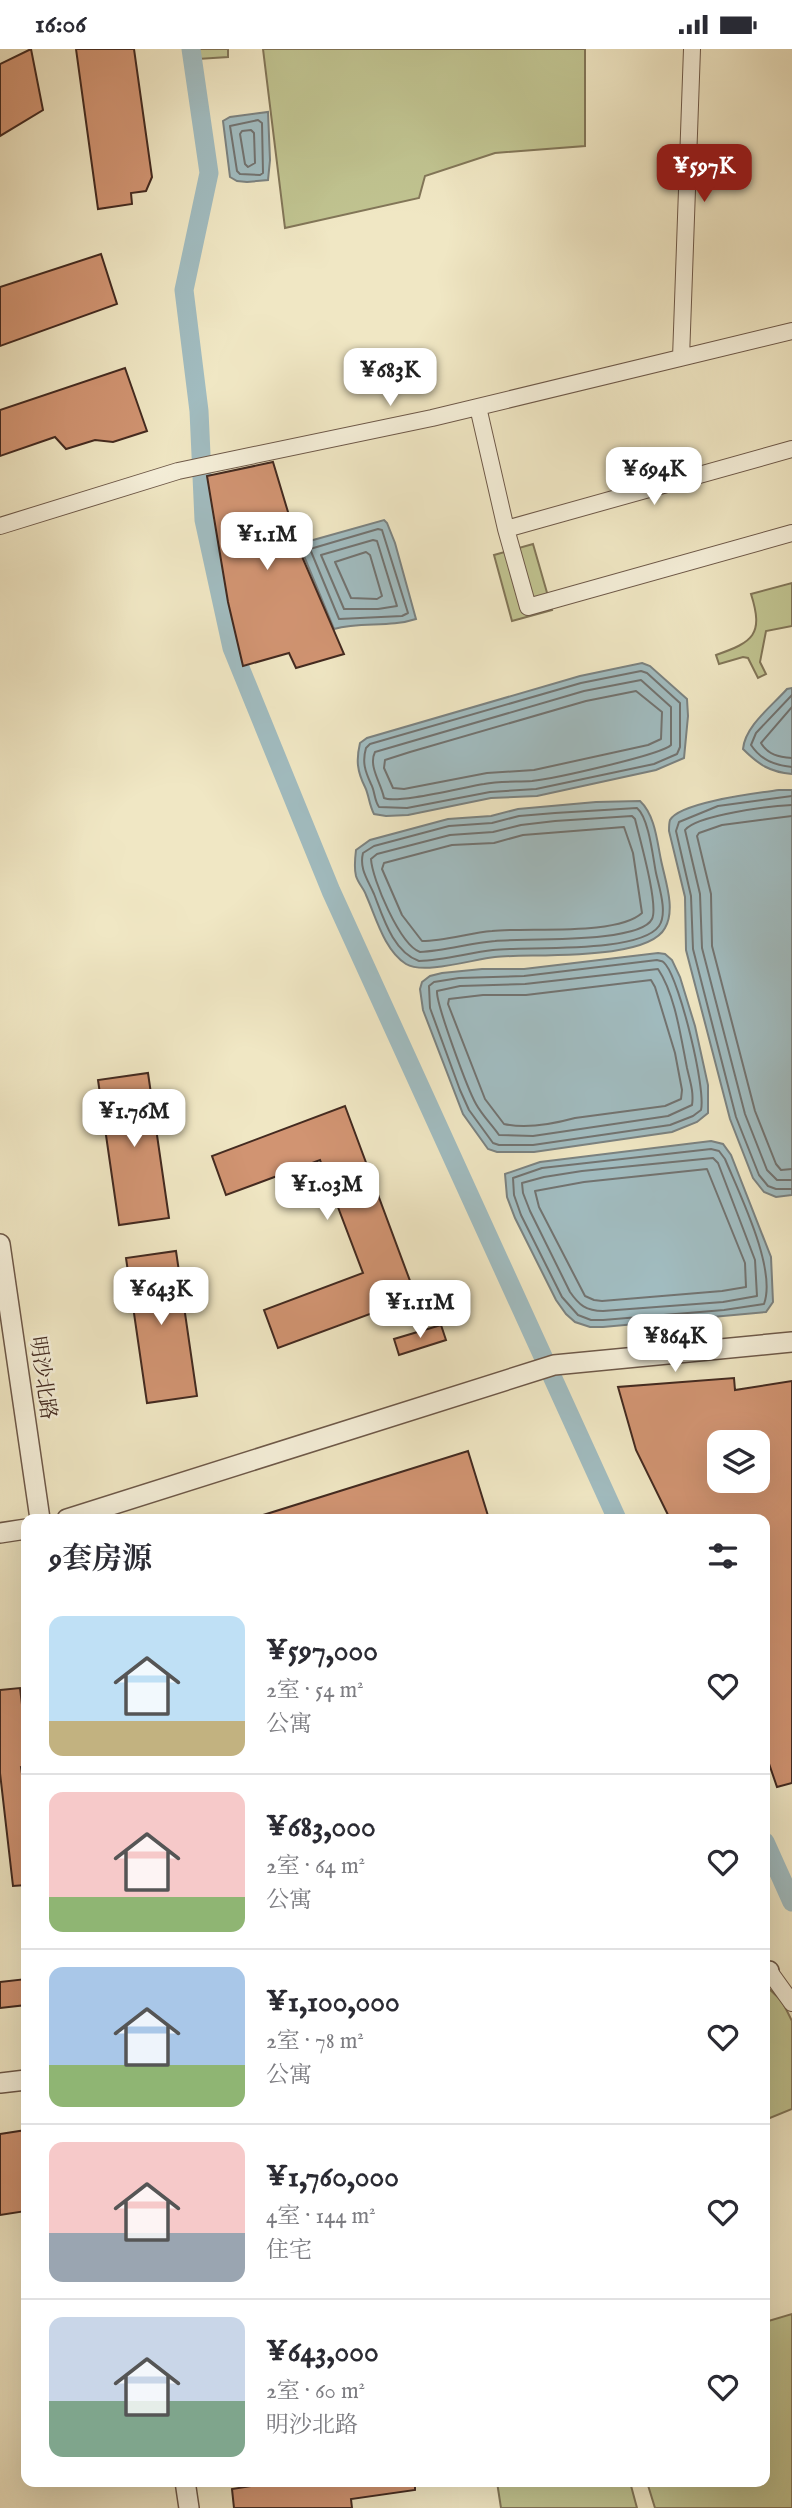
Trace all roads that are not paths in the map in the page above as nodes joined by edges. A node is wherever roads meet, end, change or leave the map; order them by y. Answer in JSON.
{"nodes":[{"id":1,"x":692,"y":49,"type":"edge"},
{"id":2,"x":792,"y":331,"type":"edge"},
{"id":3,"x":681,"y":358,"type":"junction"},
{"id":4,"x":478,"y":407,"type":"junction"},
{"id":5,"x":792,"y":449,"type":"edge"},
{"id":6,"x":0,"y":526,"type":"edge"},
{"id":7,"x":506,"y":529,"type":"junction"},
{"id":8,"x":792,"y":533,"type":"edge"},
{"id":9,"x":0,"y":1244,"type":"edge"},
{"id":10,"x":792,"y":1342,"type":"edge"},
{"id":11,"x":39,"y":1514,"type":"edge"},
{"id":12,"x":83,"y":1514,"type":"edge"},
{"id":13,"x":21,"y":1530,"type":"edge"},
{"id":14,"x":0,"y":1533,"type":"edge"},
{"id":15,"x":770,"y":1975,"type":"edge"},
{"id":16,"x":792,"y":2003,"type":"edge"},
{"id":17,"x":21,"y":2081,"type":"edge"},
{"id":18,"x":0,"y":2083,"type":"edge"},
{"id":19,"x":186,"y":2487,"type":"edge"},
{"id":20,"x":189,"y":2508,"type":"edge"}],
"edges":[{"from":1,"to":3,"type":"street"},
{"from":2,"to":3,"type":"street"},
{"from":3,"to":4,"type":"street"},
{"from":4,"to":6,"type":"street"},
{"from":4,"to":7,"type":"street"},
{"from":5,"to":7,"type":"street"},
{"from":7,"to":8,"type":"street"},
{"from":9,"to":11,"type":"street","name":"明沙北路"},
{"from":10,"to":12,"type":"street"},
{"from":13,"to":14,"type":"street"},
{"from":15,"to":16,"type":"street"},
{"from":17,"to":18,"type":"street"},
{"from":19,"to":20,"type":"street"}]}
